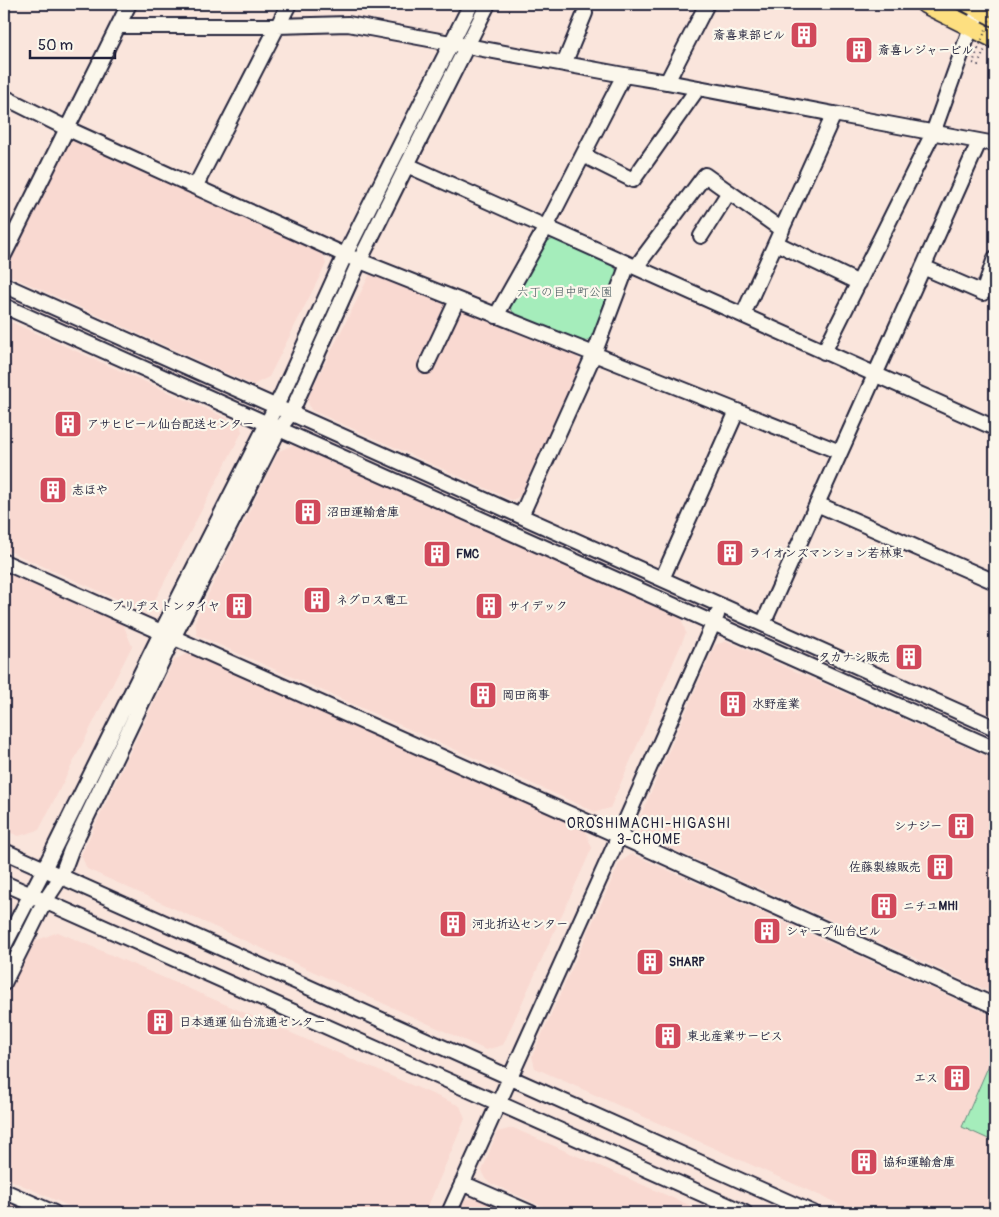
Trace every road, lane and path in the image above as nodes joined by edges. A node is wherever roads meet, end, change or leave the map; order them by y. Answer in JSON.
{"nodes":[{"id":1,"x":129,"y":4,"type":"edge"},
{"id":2,"x":289,"y":4,"type":"edge"},
{"id":3,"x":471,"y":4,"type":"edge"},
{"id":4,"x":488,"y":4,"type":"edge"},
{"id":5,"x":707,"y":4,"type":"edge"},
{"id":6,"x":925,"y":4,"type":"edge"},
{"id":7,"x":985,"y":8,"type":"edge"},
{"id":8,"x":585,"y":13,"type":"dead end"},
{"id":9,"x":118,"y":26,"type":"junction"},
{"id":10,"x":277,"y":26,"type":"junction"},
{"id":11,"x":971,"y":27,"type":"junction"},
{"id":12,"x":452,"y":42,"type":"junction"},
{"id":13,"x":990,"y":44,"type":"edge"},
{"id":14,"x":467,"y":45,"type":"junction"},
{"id":15,"x":564,"y":64,"type":"junction"},
{"id":16,"x":624,"y":75,"type":"junction"},
{"id":17,"x":667,"y":82,"type":"junction"},
{"id":18,"x":698,"y":88,"type":"junction"},
{"id":19,"x":4,"y":97,"type":"edge"},
{"id":20,"x":834,"y":114,"type":"junction"},
{"id":21,"x":66,"y":128,"type":"junction"},
{"id":22,"x":933,"y":133,"type":"junction"},
{"id":23,"x":979,"y":142,"type":"junction"},
{"id":24,"x":995,"y":144,"type":"edge"},
{"id":25,"x":583,"y":155,"type":"junction"},
{"id":26,"x":406,"y":165,"type":"junction"},
{"id":27,"x":195,"y":186,"type":"junction"},
{"id":28,"x":729,"y":192,"type":"junction"},
{"id":29,"x":546,"y":228,"type":"junction"},
{"id":30,"x":782,"y":230,"type":"junction"},
{"id":31,"x":701,"y":236,"type":"dead end"},
{"id":32,"x":776,"y":243,"type":"junction"},
{"id":33,"x":4,"y":255,"type":"edge"},
{"id":34,"x":345,"y":256,"type":"junction"},
{"id":35,"x":995,"y":258,"type":"edge"},
{"id":36,"x":360,"y":262,"type":"junction"},
{"id":37,"x":632,"y":266,"type":"junction"},
{"id":38,"x":923,"y":267,"type":"junction"},
{"id":39,"x":858,"y":283,"type":"junction"},
{"id":40,"x":4,"y":285,"type":"edge"},
{"id":41,"x":457,"y":300,"type":"junction"},
{"id":42,"x":4,"y":306,"type":"edge"},
{"id":43,"x":743,"y":315,"type":"junction"},
{"id":44,"x":496,"y":316,"type":"junction"},
{"id":45,"x":824,"y":352,"type":"junction"},
{"id":46,"x":594,"y":354,"type":"junction"},
{"id":47,"x":426,"y":366,"type":"dead end"},
{"id":48,"x":875,"y":375,"type":"junction"},
{"id":49,"x":275,"y":407,"type":"junction"},
{"id":50,"x":736,"y":412,"type":"junction"},
{"id":51,"x":291,"y":413,"type":"junction"},
{"id":52,"x":994,"y":425,"type":"edge"},
{"id":53,"x":273,"y":426,"type":"junction"},
{"id":54,"x":840,"y":452,"type":"junction"},
{"id":55,"x":817,"y":504,"type":"junction"},
{"id":56,"x":521,"y":516,"type":"junction"},
{"id":57,"x":4,"y":562,"type":"edge"},
{"id":58,"x":662,"y":578,"type":"junction"},
{"id":59,"x":995,"y":582,"type":"edge"},
{"id":60,"x":721,"y":605,"type":"junction"},
{"id":61,"x":713,"y":623,"type":"junction"},
{"id":62,"x":763,"y":624,"type":"junction"},
{"id":63,"x":167,"y":635,"type":"junction"},
{"id":64,"x":995,"y":728,"type":"edge"},
{"id":65,"x":995,"y":749,"type":"edge"},
{"id":66,"x":619,"y":836,"type":"junction"},
{"id":67,"x":4,"y":852,"type":"edge"},
{"id":68,"x":44,"y":869,"type":"junction"},
{"id":69,"x":61,"y":877,"type":"junction"},
{"id":70,"x":4,"y":883,"type":"edge"},
{"id":71,"x":30,"y":895,"type":"junction"},
{"id":72,"x":45,"y":902,"type":"junction"},
{"id":73,"x":4,"y":946,"type":"edge"},
{"id":74,"x":4,"y":983,"type":"edge"},
{"id":75,"x":995,"y":1006,"type":"edge"},
{"id":76,"x":510,"y":1077,"type":"junction"},
{"id":77,"x":498,"y":1103,"type":"junction"},
{"id":78,"x":462,"y":1183,"type":"junction"},
{"id":79,"x":4,"y":1191,"type":"edge"},
{"id":80,"x":54,"y":1213,"type":"edge"},
{"id":81,"x":449,"y":1213,"type":"edge"},
{"id":82,"x":531,"y":1213,"type":"edge"},
{"id":83,"x":745,"y":1213,"type":"edge"},
{"id":84,"x":813,"y":1213,"type":"edge"}],
"edges":[{"from":1,"to":9,"type":"street"},
{"from":2,"to":10,"type":"street"},
{"from":3,"to":12,"type":"street"},
{"from":4,"to":14,"type":"street"},
{"from":5,"to":17,"type":"street"},
{"from":6,"to":11,"type":"main road"},
{"from":7,"to":11,"type":"street"},
{"from":7,"to":13,"type":"path","bridge":true},
{"from":8,"to":15,"type":"street"},
{"from":9,"to":10,"type":"street"},
{"from":9,"to":21,"type":"street"},
{"from":10,"to":12,"type":"street"},
{"from":10,"to":27,"type":"street"},
{"from":11,"to":13,"type":"main road"},
{"from":11,"to":22,"type":"street"},
{"from":12,"to":14,"type":"street"},
{"from":12,"to":34,"type":"street"},
{"from":14,"to":15,"type":"street"},
{"from":14,"to":26,"type":"street"},
{"from":15,"to":16,"type":"street"},
{"from":16,"to":17,"type":"street"},
{"from":16,"to":25,"type":"street"},
{"from":17,"to":18,"type":"street"},
{"from":18,"to":20,"type":"street"},
{"from":18,"to":25,"type":"street"},
{"from":19,"to":21,"type":"street"},
{"from":20,"to":22,"type":"street"},
{"from":20,"to":30,"type":"street"},
{"from":21,"to":27,"type":"street"},
{"from":21,"to":33,"type":"street"},
{"from":22,"to":23,"type":"street"},
{"from":22,"to":39,"type":"street"},
{"from":23,"to":24,"type":"street"},
{"from":23,"to":38,"type":"street"},
{"from":25,"to":29,"type":"street"},
{"from":26,"to":29,"type":"street"},
{"from":26,"to":36,"type":"street"},
{"from":27,"to":34,"type":"street"},
{"from":28,"to":30,"type":"street"},
{"from":28,"to":31,"type":"street"},
{"from":28,"to":37,"type":"street"},
{"from":29,"to":37,"type":"street"},
{"from":29,"to":44,"type":"street"},
{"from":30,"to":32,"type":"street"},
{"from":32,"to":39,"type":"street"},
{"from":32,"to":43,"type":"street"},
{"from":34,"to":36,"type":"street"},
{"from":34,"to":49,"type":"street"},
{"from":35,"to":38,"type":"street"},
{"from":36,"to":41,"type":"street"},
{"from":36,"to":51,"type":"street"},
{"from":37,"to":43,"type":"street"},
{"from":37,"to":46,"type":"street"},
{"from":38,"to":48,"type":"street"},
{"from":39,"to":45,"type":"street"},
{"from":40,"to":49,"type":"street"},
{"from":41,"to":44,"type":"street"},
{"from":41,"to":47,"type":"street"},
{"from":42,"to":53,"type":"street"},
{"from":43,"to":45,"type":"street"},
{"from":44,"to":46,"type":"street"},
{"from":45,"to":48,"type":"street"},
{"from":46,"to":50,"type":"street"},
{"from":46,"to":56,"type":"street"},
{"from":48,"to":52,"type":"street"},
{"from":48,"to":54,"type":"street"},
{"from":49,"to":51,"type":"street"},
{"from":49,"to":53,"type":"street"},
{"from":50,"to":54,"type":"street"},
{"from":50,"to":58,"type":"street"},
{"from":51,"to":53,"type":"street"},
{"from":51,"to":56,"type":"street"},
{"from":53,"to":61,"type":"street"},
{"from":53,"to":63,"type":"street"},
{"from":54,"to":55,"type":"street"},
{"from":55,"to":59,"type":"street"},
{"from":55,"to":62,"type":"street"},
{"from":56,"to":58,"type":"street"},
{"from":57,"to":63,"type":"street"},
{"from":58,"to":60,"type":"street"},
{"from":60,"to":61,"type":"street"},
{"from":60,"to":62,"type":"street"},
{"from":61,"to":65,"type":"street"},
{"from":61,"to":66,"type":"street"},
{"from":62,"to":64,"type":"street"},
{"from":63,"to":66,"type":"street"},
{"from":63,"to":68,"type":"street"},
{"from":63,"to":69,"type":"street"},
{"from":66,"to":75,"type":"street"},
{"from":66,"to":76,"type":"street"},
{"from":67,"to":68,"type":"street"},
{"from":68,"to":69,"type":"street"},
{"from":68,"to":71,"type":"street"},
{"from":69,"to":72,"type":"street"},
{"from":69,"to":76,"type":"street"},
{"from":70,"to":71,"type":"street"},
{"from":71,"to":72,"type":"street"},
{"from":71,"to":73,"type":"street"},
{"from":72,"to":74,"type":"street"},
{"from":72,"to":77,"type":"street"},
{"from":76,"to":77,"type":"street"},
{"from":76,"to":84,"type":"street"},
{"from":77,"to":78,"type":"street"},
{"from":77,"to":83,"type":"street"},
{"from":78,"to":81,"type":"street"},
{"from":78,"to":82,"type":"street"},
{"from":79,"to":80,"type":"street"}]}
